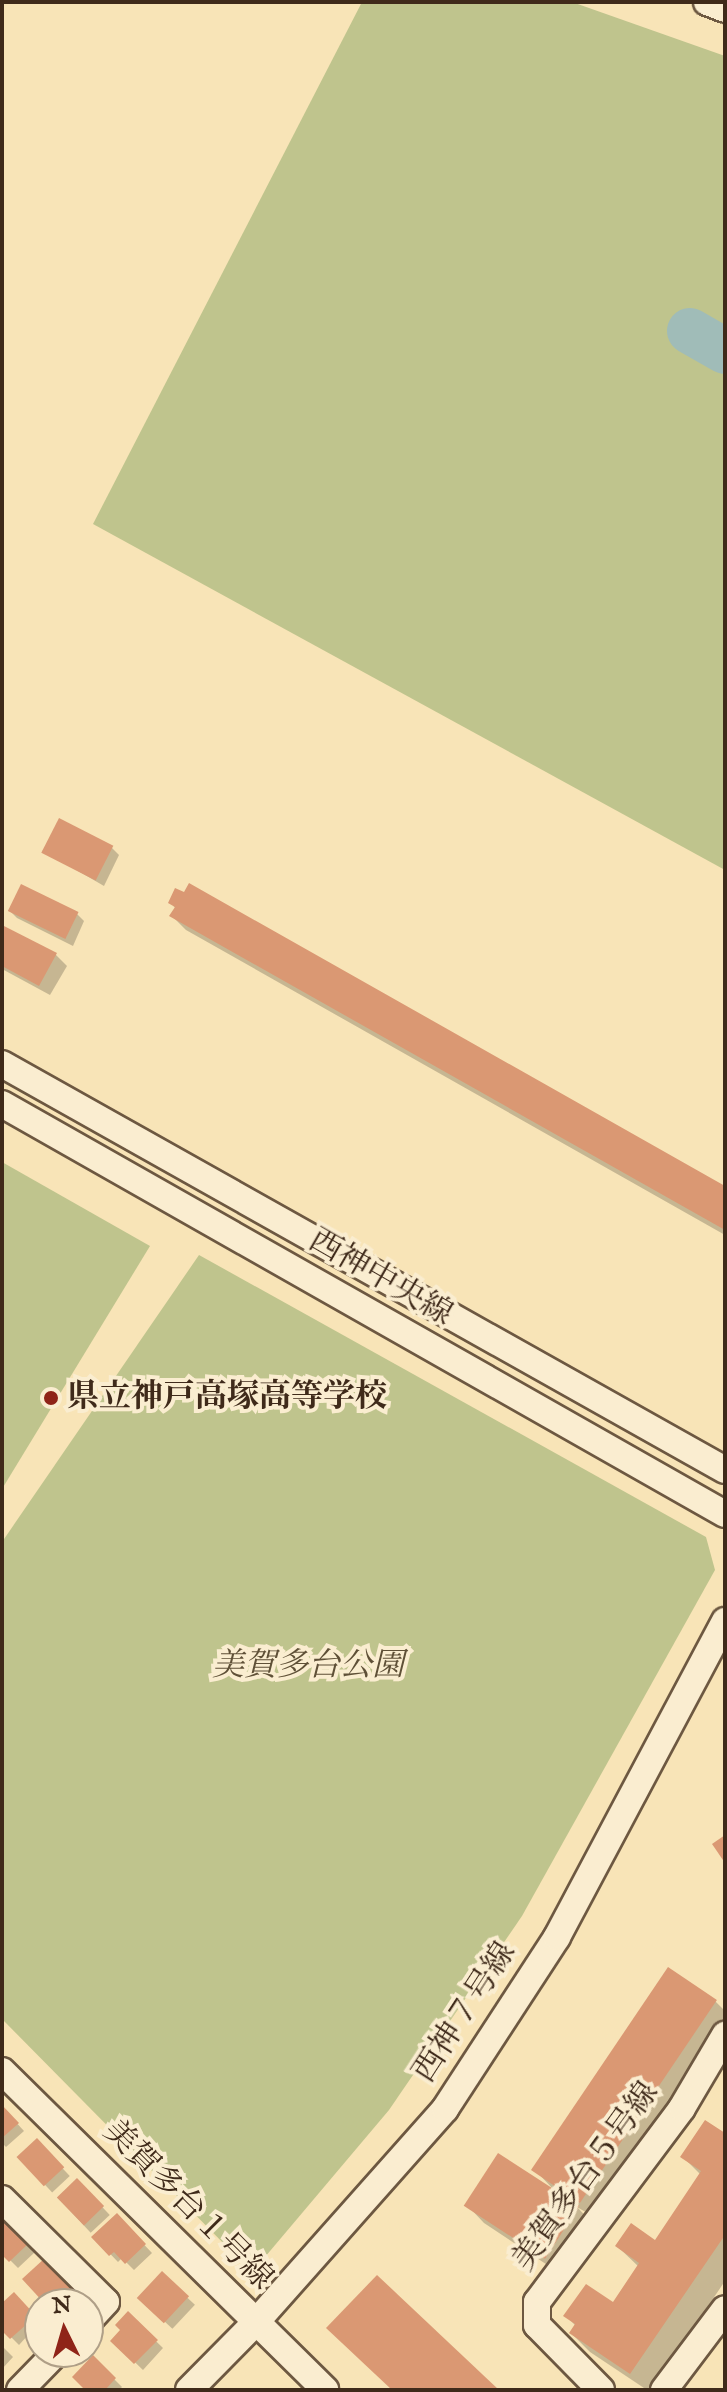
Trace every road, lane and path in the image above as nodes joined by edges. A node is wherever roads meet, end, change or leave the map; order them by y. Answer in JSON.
{"nodes":[{"id":1,"x":707,"y":2,"type":"edge"},
{"id":2,"x":725,"y":9,"type":"edge"},
{"id":3,"x":2,"y":1064,"type":"edge"},
{"id":4,"x":2,"y":1104,"type":"edge"},
{"id":5,"x":725,"y":1470,"type":"edge"},
{"id":6,"x":725,"y":1514,"type":"edge"},
{"id":7,"x":725,"y":1621,"type":"edge"},
{"id":8,"x":725,"y":2035,"type":"edge"},
{"id":9,"x":2,"y":2071,"type":"edge"},
{"id":10,"x":2,"y":2199,"type":"edge"},
{"id":11,"x":92,"y":2288,"type":"edge"},
{"id":12,"x":725,"y":2309,"type":"edge"},
{"id":13,"x":256,"y":2322,"type":"junction"},
{"id":14,"x":41,"y":2368,"type":"edge"},
{"id":15,"x":20,"y":2390,"type":"edge"},
{"id":16,"x":189,"y":2390,"type":"edge"},
{"id":17,"x":325,"y":2390,"type":"edge"},
{"id":18,"x":601,"y":2390,"type":"edge"},
{"id":19,"x":664,"y":2390,"type":"edge"}],
"edges":[{"from":1,"to":2,"type":"street"},
{"from":3,"to":5,"type":"street","name":"西神中央線"},
{"from":4,"to":6,"type":"street","name":"西神中央線"},
{"from":7,"to":13,"type":"street","name":"西神７号線"},
{"from":8,"to":18,"type":"street","name":"美賀多台５号線"},
{"from":9,"to":13,"type":"street","name":"美賀多台１号線"},
{"from":10,"to":11,"type":"street"},
{"from":12,"to":19,"type":"street"},
{"from":13,"to":16,"type":"street","name":"西神７号線"},
{"from":13,"to":17,"type":"street","name":"美賀多台１号線"},
{"from":14,"to":15,"type":"street"}]}
